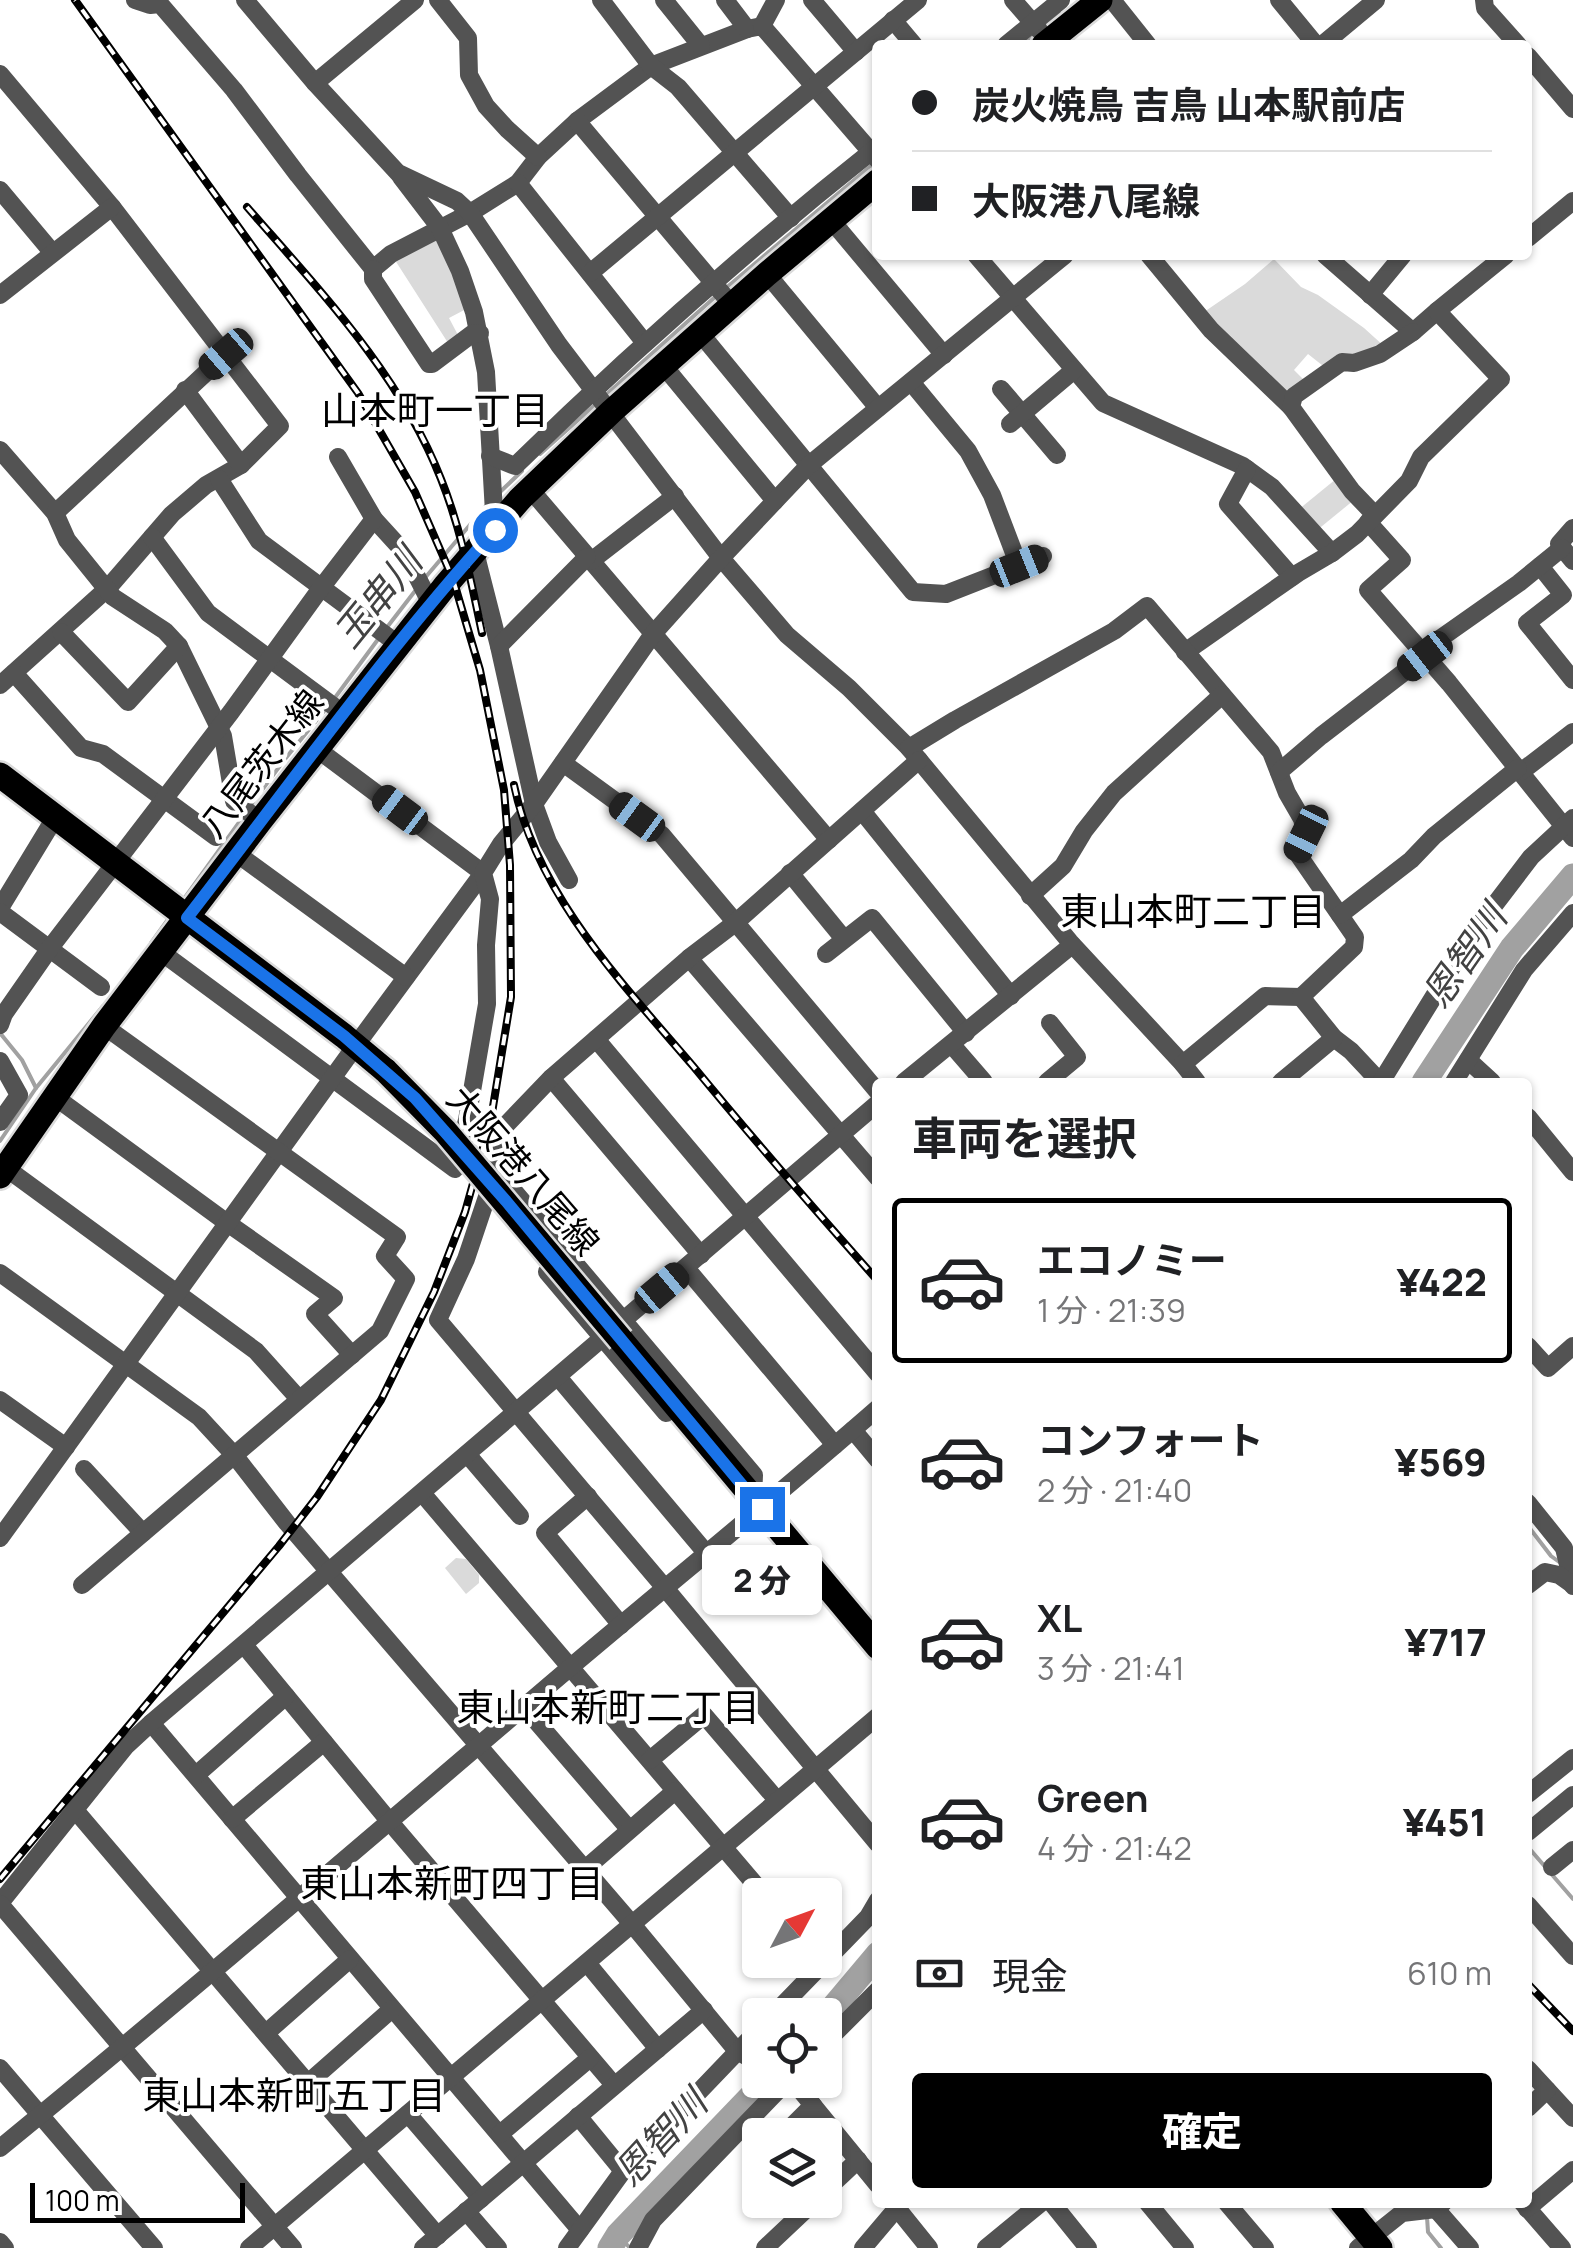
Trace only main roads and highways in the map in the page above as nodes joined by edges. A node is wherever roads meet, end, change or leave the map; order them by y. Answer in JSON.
{"nodes":[{"id":1,"x":1100,"y":0,"type":"edge"},
{"id":2,"x":1041,"y":34,"type":"edge"},
{"id":3,"x":872,"y":164,"type":"edge"},
{"id":4,"x":0,"y":775,"type":"edge"},
{"id":5,"x":178,"y":912,"type":"junction"},
{"id":6,"x":3,"y":1172,"type":"edge"},
{"id":7,"x":872,"y":1640,"type":"edge"},
{"id":8,"x":1346,"y":2208,"type":"edge"},
{"id":9,"x":1370,"y":2244,"type":"edge"}],
"edges":[{"from":1,"to":2,"type":"main road"},
{"from":3,"to":5,"type":"main road","name":"八尾茨木線"},
{"from":4,"to":5,"type":"main road","name":"大阪港八尾線"},
{"from":5,"to":6,"type":"main road","name":"八尾茨木線"},
{"from":5,"to":7,"type":"main road","name":"大阪港八尾線","bridge":true},
{"from":8,"to":9,"type":"main road"}]}
